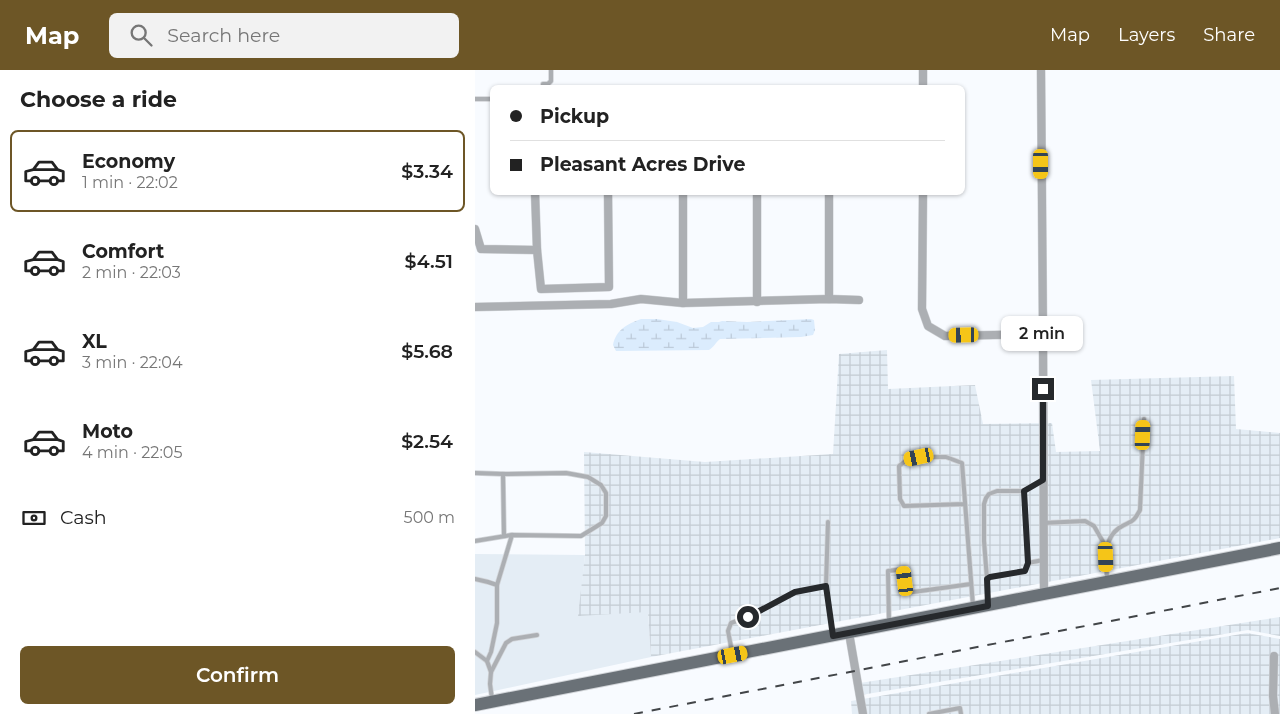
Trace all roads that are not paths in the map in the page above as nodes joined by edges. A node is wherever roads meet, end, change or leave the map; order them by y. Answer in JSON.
{"nodes":[{"id":1,"x":551,"y":70,"type":"edge"},
{"id":2,"x":923,"y":70,"type":"edge"},
{"id":3,"x":1041,"y":70,"type":"edge"},
{"id":4,"x":543,"y":85,"type":"edge"},
{"id":5,"x":923,"y":85,"type":"edge"},
{"id":6,"x":475,"y":99,"type":"edge"},
{"id":7,"x":490,"y":99,"type":"edge"},
{"id":8,"x":535,"y":195,"type":"edge"},
{"id":9,"x":608,"y":195,"type":"edge"},
{"id":10,"x":683,"y":195,"type":"edge"},
{"id":11,"x":757,"y":195,"type":"edge"},
{"id":12,"x":829,"y":195,"type":"edge"},
{"id":13,"x":923,"y":195,"type":"edge"},
{"id":14,"x":475,"y":230,"type":"edge"},
{"id":15,"x":537,"y":250,"type":"junction"},
{"id":16,"x":609,"y":287,"type":"junction"},
{"id":17,"x":541,"y":289,"type":"junction"},
{"id":18,"x":829,"y":299,"type":"junction"},
{"id":19,"x":859,"y":300,"type":"dead end"},
{"id":20,"x":757,"y":302,"type":"junction"},
{"id":21,"x":683,"y":303,"type":"junction"},
{"id":22,"x":611,"y":304,"type":"junction"},
{"id":23,"x":542,"y":306,"type":"junction"},
{"id":24,"x":475,"y":307,"type":"edge"},
{"id":25,"x":1043,"y":334,"type":"junction"},
{"id":26,"x":1144,"y":419,"type":"dead end"},
{"id":27,"x":475,"y":473,"type":"edge"},
{"id":28,"x":503,"y":474,"type":"junction"},
{"id":29,"x":1043,"y":480,"type":"junction"},
{"id":30,"x":1024,"y":491,"type":"junction"},
{"id":31,"x":965,"y":504,"type":"junction"},
{"id":32,"x":827,"y":522,"type":"dead end"},
{"id":33,"x":1043,"y":523,"type":"junction"},
{"id":34,"x":511,"y":535,"type":"junction"},
{"id":35,"x":504,"y":536,"type":"junction"},
{"id":36,"x":475,"y":541,"type":"edge"},
{"id":37,"x":1106,"y":547,"type":"junction"},
{"id":38,"x":1280,"y":548,"type":"edge"},
{"id":39,"x":1043,"y":560,"type":"junction"},
{"id":40,"x":1028,"y":563,"type":"junction"},
{"id":41,"x":475,"y":579,"type":"edge"},
{"id":42,"x":987,"y":579,"type":"junction"},
{"id":43,"x":1107,"y":582,"type":"junction"},
{"id":44,"x":971,"y":584,"type":"junction"},
{"id":45,"x":497,"y":585,"type":"junction"},
{"id":46,"x":826,"y":586,"type":"junction"},
{"id":47,"x":1044,"y":595,"type":"junction"},
{"id":48,"x":988,"y":606,"type":"junction"},
{"id":49,"x":973,"y":608,"type":"junction"},
{"id":50,"x":889,"y":625,"type":"junction"},
{"id":51,"x":849,"y":632,"type":"junction"},
{"id":52,"x":537,"y":635,"type":"dead end"},
{"id":53,"x":833,"y":636,"type":"junction"},
{"id":54,"x":475,"y":652,"type":"edge"},
{"id":55,"x":733,"y":655,"type":"junction"},
{"id":56,"x":1274,"y":656,"type":"dead end"},
{"id":57,"x":487,"y":661,"type":"junction"},
{"id":58,"x":491,"y":672,"type":"junction"},
{"id":59,"x":493,"y":701,"type":"junction"},
{"id":60,"x":475,"y":705,"type":"edge"},
{"id":61,"x":863,"y":714,"type":"edge"},
{"id":62,"x":930,"y":714,"type":"edge"},
{"id":63,"x":961,"y":714,"type":"edge"},
{"id":64,"x":1275,"y":714,"type":"edge"}],
"edges":[{"from":1,"to":4,"type":"lane"},
{"from":2,"to":5,"type":"street"},
{"from":3,"to":25,"type":"street"},
{"from":6,"to":7,"type":"lane"},
{"from":8,"to":15,"type":"street"},
{"from":9,"to":16,"type":"street"},
{"from":10,"to":21,"type":"street"},
{"from":11,"to":20,"type":"street"},
{"from":12,"to":18,"type":"street"},
{"from":13,"to":25,"type":"street"},
{"from":14,"to":15,"type":"street"},
{"from":15,"to":17,"type":"street"},
{"from":16,"to":17,"type":"street"},
{"from":16,"to":22,"type":"street"},
{"from":17,"to":23,"type":"street"},
{"from":18,"to":19,"type":"street"},
{"from":18,"to":20,"type":"street"},
{"from":20,"to":21,"type":"street"},
{"from":21,"to":22,"type":"street"},
{"from":22,"to":23,"type":"street"},
{"from":23,"to":24,"type":"street"},
{"from":25,"to":29,"type":"street"},
{"from":26,"to":37,"type":"lane"},
{"from":27,"to":28,"type":"lane"},
{"from":28,"to":34,"type":"lane"},
{"from":28,"to":35,"type":"lane"},
{"from":29,"to":30,"type":"lane"},
{"from":29,"to":33,"type":"street"},
{"from":30,"to":40,"type":"lane"},
{"from":30,"to":42,"type":"lane"},
{"from":31,"to":31,"type":"lane"},
{"from":31,"to":44,"type":"lane"},
{"from":32,"to":46,"type":"lane"},
{"from":33,"to":37,"type":"lane"},
{"from":33,"to":39,"type":"street"},
{"from":34,"to":35,"type":"lane"},
{"from":34,"to":45,"type":"lane"},
{"from":35,"to":36,"type":"lane"},
{"from":37,"to":43,"type":"lane"},
{"from":38,"to":43,"type":"main road"},
{"from":39,"to":40,"type":"lane"},
{"from":39,"to":47,"type":"street"},
{"from":40,"to":42,"type":"lane"},
{"from":41,"to":45,"type":"lane"},
{"from":42,"to":48,"type":"lane"},
{"from":43,"to":47,"type":"main road"},
{"from":44,"to":49,"type":"lane"},
{"from":44,"to":50,"type":"lane"},
{"from":45,"to":57,"type":"lane"},
{"from":46,"to":53,"type":"lane"},
{"from":46,"to":55,"type":"lane"},
{"from":47,"to":48,"type":"main road"},
{"from":48,"to":49,"type":"main road"},
{"from":49,"to":50,"type":"main road"},
{"from":50,"to":51,"type":"main road"},
{"from":51,"to":53,"type":"main road"},
{"from":51,"to":61,"type":"street"},
{"from":52,"to":58,"type":"lane"},
{"from":53,"to":55,"type":"main road"},
{"from":54,"to":57,"type":"lane"},
{"from":55,"to":59,"type":"main road"},
{"from":56,"to":64,"type":"street"},
{"from":57,"to":58,"type":"lane"},
{"from":58,"to":59,"type":"lane"},
{"from":59,"to":60,"type":"main road"},
{"from":62,"to":63,"type":"lane"}]}
